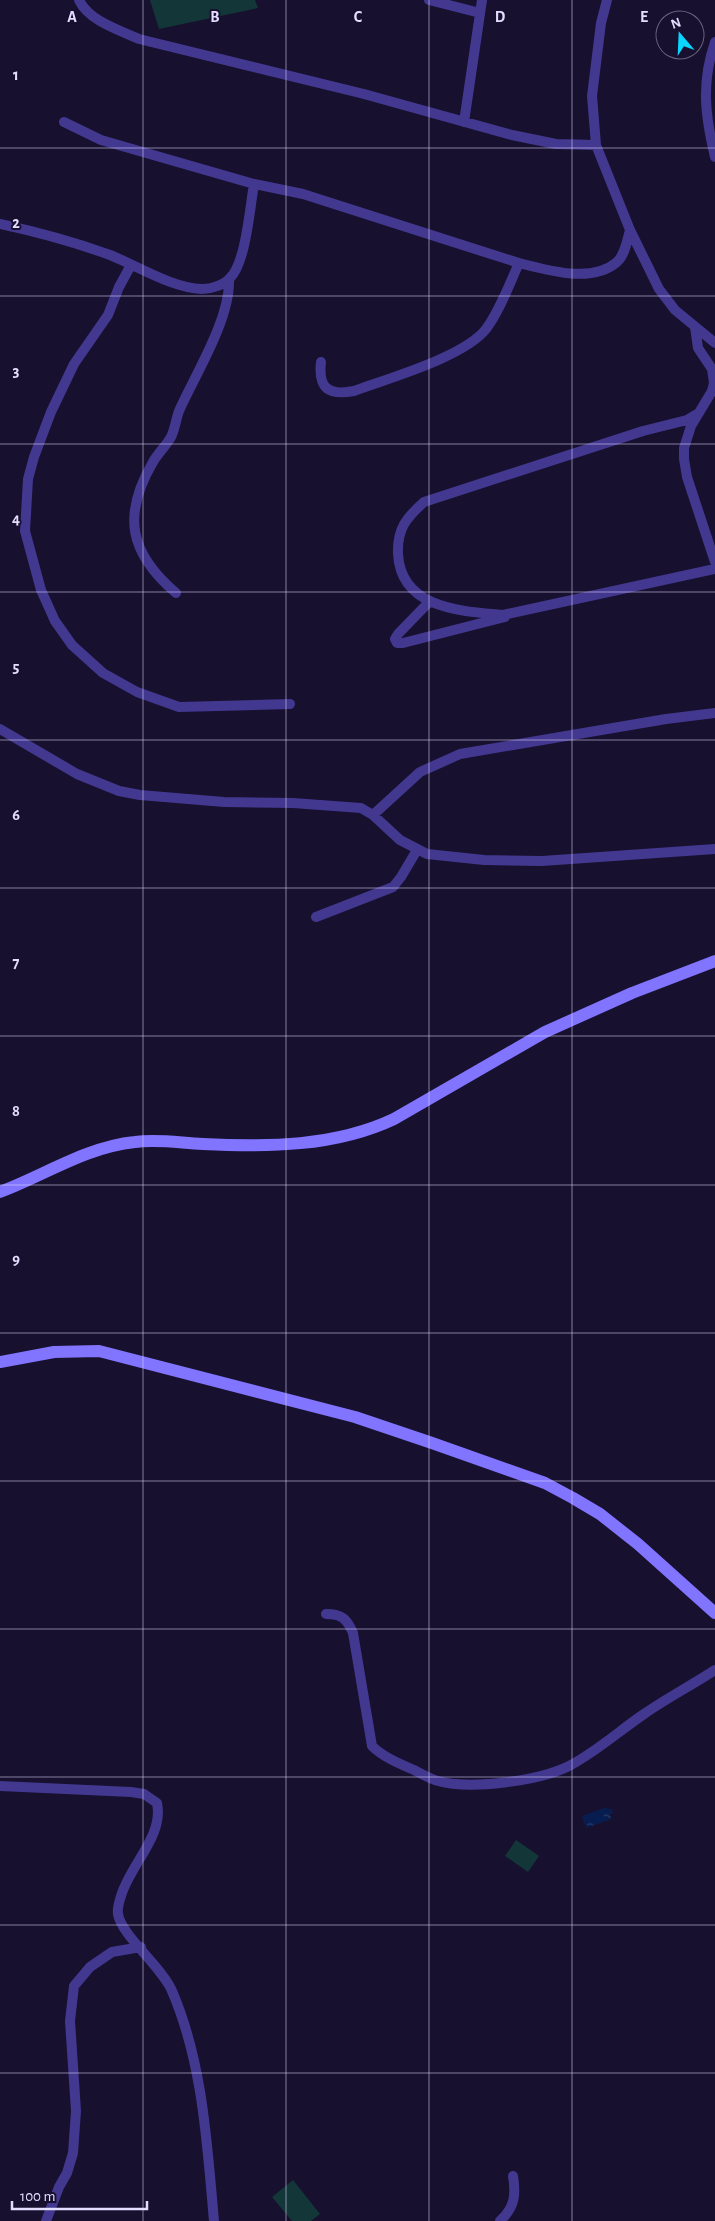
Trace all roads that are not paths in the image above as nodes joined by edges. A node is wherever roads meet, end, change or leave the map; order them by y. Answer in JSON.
{"nodes":[{"id":1,"x":79,"y":0,"type":"edge"},
{"id":2,"x":429,"y":0,"type":"edge"},
{"id":3,"x":482,"y":0,"type":"edge"},
{"id":4,"x":608,"y":0,"type":"edge"},
{"id":5,"x":480,"y":13,"type":"junction"},
{"id":6,"x":715,"y":42,"type":"edge"},
{"id":7,"x":64,"y":122,"type":"dead end"},
{"id":8,"x":464,"y":122,"type":"junction"},
{"id":9,"x":596,"y":145,"type":"junction"},
{"id":10,"x":715,"y":157,"type":"edge"},
{"id":11,"x":254,"y":184,"type":"junction"},
{"id":12,"x":0,"y":224,"type":"edge"},
{"id":13,"x":630,"y":230,"type":"junction"},
{"id":14,"x":519,"y":264,"type":"junction"},
{"id":15,"x":131,"y":265,"type":"junction"},
{"id":16,"x":229,"y":280,"type":"junction"},
{"id":17,"x":694,"y":327,"type":"junction"},
{"id":18,"x":715,"y":343,"type":"edge"},
{"id":19,"x":321,"y":362,"type":"dead end"},
{"id":20,"x":696,"y":414,"type":"junction"},
{"id":21,"x":715,"y":562,"type":"edge"},
{"id":22,"x":715,"y":568,"type":"edge"},
{"id":23,"x":176,"y":593,"type":"dead end"},
{"id":24,"x":430,"y":601,"type":"junction"},
{"id":25,"x":526,"y":611,"type":"junction"},
{"id":26,"x":290,"y":704,"type":"dead end"},
{"id":27,"x":715,"y":713,"type":"edge"},
{"id":28,"x":0,"y":729,"type":"edge"},
{"id":29,"x":373,"y":815,"type":"junction"},
{"id":30,"x":715,"y":849,"type":"edge"},
{"id":31,"x":416,"y":850,"type":"junction"},
{"id":32,"x":316,"y":917,"type":"dead end"},
{"id":33,"x":715,"y":961,"type":"edge"},
{"id":34,"x":0,"y":1192,"type":"edge"},
{"id":35,"x":0,"y":1362,"type":"edge"},
{"id":36,"x":715,"y":1613,"type":"edge"},
{"id":37,"x":326,"y":1614,"type":"dead end"},
{"id":38,"x":715,"y":1670,"type":"edge"},
{"id":39,"x":0,"y":1786,"type":"edge"},
{"id":40,"x":141,"y":1947,"type":"junction"},
{"id":41,"x":513,"y":2176,"type":"dead end"},
{"id":42,"x":46,"y":2221,"type":"edge"},
{"id":43,"x":214,"y":2221,"type":"edge"},
{"id":44,"x":500,"y":2221,"type":"edge"}],
"edges":[{"from":1,"to":8,"type":"street"},
{"from":2,"to":5,"type":"street"},
{"from":3,"to":5,"type":"street"},
{"from":4,"to":9,"type":"street"},
{"from":5,"to":8,"type":"street"},
{"from":6,"to":10,"type":"street"},
{"from":7,"to":11,"type":"street"},
{"from":8,"to":9,"type":"street"},
{"from":9,"to":13,"type":"street"},
{"from":11,"to":14,"type":"street"},
{"from":11,"to":16,"type":"street"},
{"from":12,"to":15,"type":"street"},
{"from":13,"to":14,"type":"street"},
{"from":13,"to":17,"type":"street"},
{"from":14,"to":19,"type":"street"},
{"from":15,"to":16,"type":"street"},
{"from":15,"to":26,"type":"street"},
{"from":16,"to":23,"type":"street"},
{"from":17,"to":18,"type":"street"},
{"from":17,"to":20,"type":"street"},
{"from":20,"to":21,"type":"street"},
{"from":20,"to":24,"type":"street"},
{"from":22,"to":25,"type":"street"},
{"from":24,"to":25,"type":"street"},
{"from":24,"to":25,"type":"street"},
{"from":27,"to":29,"type":"street"},
{"from":28,"to":29,"type":"street"},
{"from":29,"to":31,"type":"street"},
{"from":30,"to":31,"type":"street"},
{"from":31,"to":32,"type":"street"},
{"from":33,"to":34,"type":"street"},
{"from":35,"to":36,"type":"street"},
{"from":37,"to":38,"type":"street"},
{"from":39,"to":40,"type":"street"},
{"from":40,"to":42,"type":"street"},
{"from":40,"to":43,"type":"street"},
{"from":41,"to":44,"type":"street"}]}
